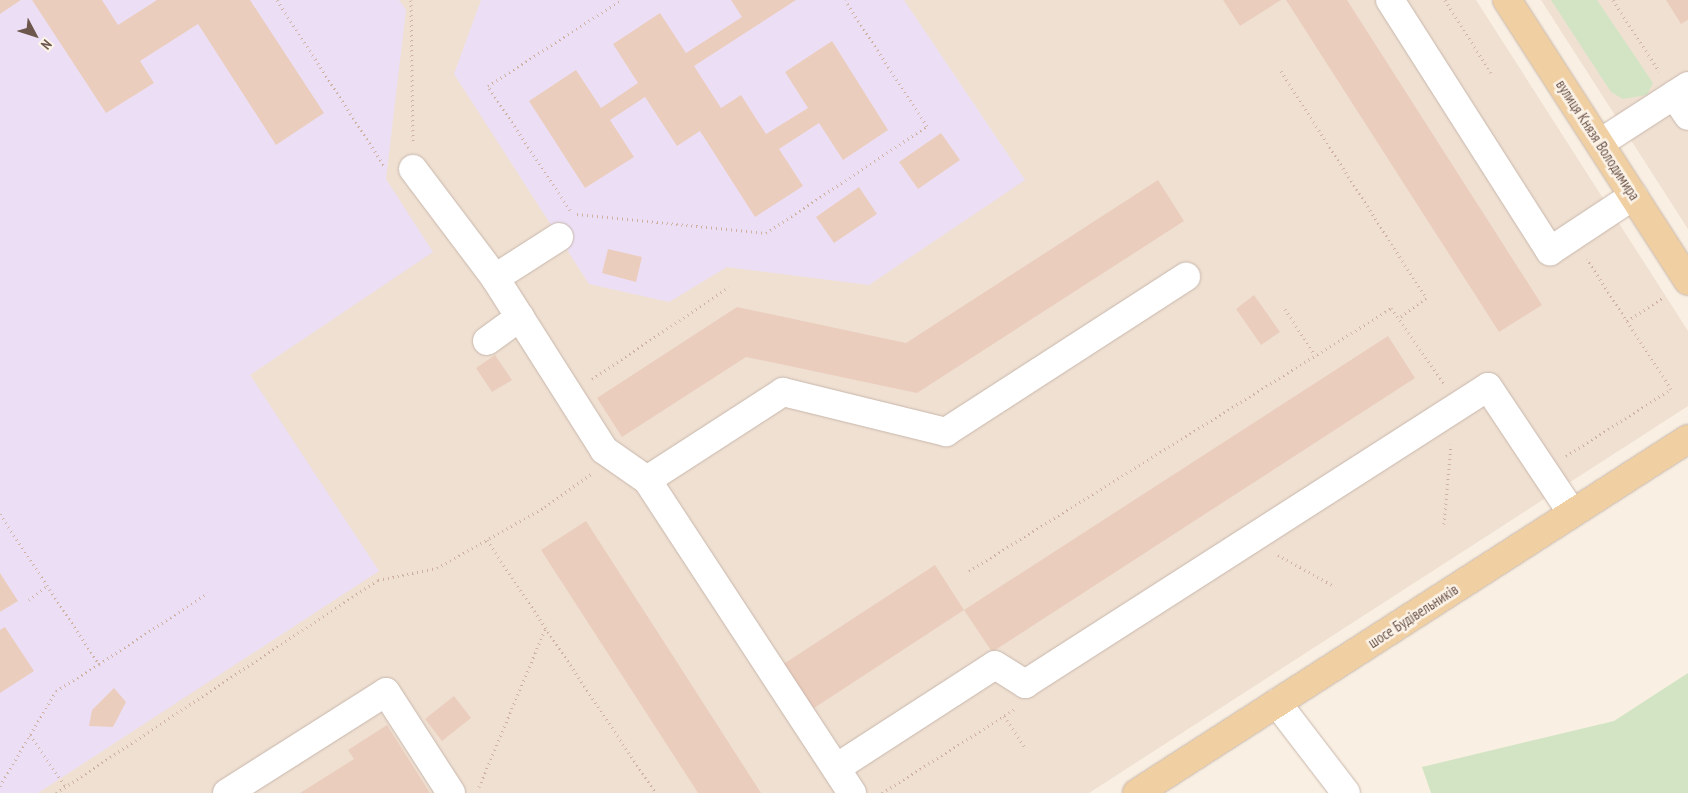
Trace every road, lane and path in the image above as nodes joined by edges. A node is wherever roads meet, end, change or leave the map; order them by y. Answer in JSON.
{"nodes":[{"id":1,"x":277,"y":0,"type":"edge"},
{"id":2,"x":411,"y":0,"type":"edge"},
{"id":3,"x":621,"y":0,"type":"edge"},
{"id":4,"x":845,"y":0,"type":"edge"},
{"id":5,"x":1390,"y":0,"type":"edge"},
{"id":6,"x":1445,"y":0,"type":"edge"},
{"id":7,"x":1508,"y":0,"type":"edge"},
{"id":8,"x":1613,"y":0,"type":"edge"},
{"id":9,"x":1281,"y":71,"type":"dead end"},
{"id":10,"x":1491,"y":73,"type":"dead end"},
{"id":11,"x":1683,"y":99,"type":"edge"},
{"id":12,"x":1600,"y":143,"type":"junction"},
{"id":13,"x":413,"y":169,"type":"junction"},
{"id":14,"x":1634,"y":196,"type":"junction"},
{"id":15,"x":559,"y":237,"type":"dead end"},
{"id":16,"x":1186,"y":277,"type":"dead end"},
{"id":17,"x":495,"y":278,"type":"junction"},
{"id":18,"x":1680,"y":286,"type":"edge"},
{"id":19,"x":729,"y":287,"type":"dead end"},
{"id":20,"x":1285,"y":309,"type":"dead end"},
{"id":21,"x":520,"y":317,"type":"junction"},
{"id":22,"x":1398,"y":318,"type":"junction"},
{"id":23,"x":1627,"y":321,"type":"dead end"},
{"id":24,"x":486,"y":341,"type":"dead end"},
{"id":25,"x":1315,"y":355,"type":"junction"},
{"id":26,"x":1671,"y":389,"type":"dead end"},
{"id":27,"x":569,"y":394,"type":"junction"},
{"id":28,"x":1460,"y":405,"type":"junction"},
{"id":29,"x":1452,"y":434,"type":"dead end"},
{"id":30,"x":1688,"y":439,"type":"edge"},
{"id":31,"x":604,"y":450,"type":"junction"},
{"id":32,"x":1543,"y":470,"type":"junction"},
{"id":33,"x":647,"y":480,"type":"junction"},
{"id":34,"x":0,"y":514,"type":"edge"},
{"id":35,"x":1572,"y":514,"type":"junction"},
{"id":36,"x":1444,"y":524,"type":"dead end"},
{"id":37,"x":487,"y":540,"type":"junction"},
{"id":38,"x":1268,"y":550,"type":"dead end"},
{"id":39,"x":969,"y":571,"type":"dead end"},
{"id":40,"x":47,"y":586,"type":"junction"},
{"id":41,"x":1334,"y":586,"type":"dead end"},
{"id":42,"x":208,"y":593,"type":"dead end"},
{"id":43,"x":29,"y":600,"type":"dead end"},
{"id":44,"x":546,"y":628,"type":"junction"},
{"id":45,"x":99,"y":664,"type":"junction"},
{"id":46,"x":1277,"y":703,"type":"junction"},
{"id":47,"x":1004,"y":716,"type":"dead end"},
{"id":48,"x":30,"y":735,"type":"junction"},
{"id":49,"x":1025,"y":747,"type":"dead end"},
{"id":50,"x":836,"y":768,"type":"junction"},
{"id":51,"x":0,"y":786,"type":"edge"},
{"id":52,"x":66,"y":787,"type":"junction"},
{"id":53,"x":56,"y":793,"type":"edge"},
{"id":54,"x":227,"y":793,"type":"edge"},
{"id":55,"x":450,"y":793,"type":"edge"},
{"id":56,"x":477,"y":793,"type":"edge"},
{"id":57,"x":656,"y":793,"type":"edge"},
{"id":58,"x":852,"y":793,"type":"edge"},
{"id":59,"x":1137,"y":793,"type":"edge"},
{"id":60,"x":1346,"y":793,"type":"edge"}],
"edges":[{"from":1,"to":13,"type":"path"},
{"from":2,"to":13,"type":"path"},
{"from":3,"to":4,"type":"path"},
{"from":5,"to":14,"type":"lane"},
{"from":6,"to":10,"type":"path"},
{"from":7,"to":12,"type":"main road","name":"вулиця Князя Володимира"},
{"from":8,"to":11,"type":"path"},
{"from":9,"to":22,"type":"path"},
{"from":11,"to":12,"type":"lane"},
{"from":12,"to":14,"type":"main road","name":"вулиця Князя Володимира"},
{"from":13,"to":17,"type":"lane"},
{"from":14,"to":18,"type":"main road","name":"вулиця Князя Володимира"},
{"from":15,"to":17,"type":"lane"},
{"from":16,"to":33,"type":"lane"},
{"from":17,"to":21,"type":"lane"},
{"from":18,"to":23,"type":"path"},
{"from":19,"to":27,"type":"path"},
{"from":20,"to":25,"type":"path"},
{"from":21,"to":24,"type":"lane"},
{"from":21,"to":27,"type":"lane"},
{"from":22,"to":25,"type":"path"},
{"from":22,"to":28,"type":"path"},
{"from":25,"to":39,"type":"path"},
{"from":26,"to":32,"type":"path"},
{"from":27,"to":31,"type":"lane"},
{"from":28,"to":32,"type":"lane"},
{"from":28,"to":50,"type":"lane"},
{"from":29,"to":36,"type":"path"},
{"from":30,"to":35,"type":"main road","name":"шосе Будівельників"},
{"from":31,"to":33,"type":"lane"},
{"from":31,"to":37,"type":"path"},
{"from":32,"to":35,"type":"lane"},
{"from":33,"to":50,"type":"lane"},
{"from":34,"to":40,"type":"path"},
{"from":35,"to":46,"type":"main road","name":"шосе Будівельників"},
{"from":37,"to":44,"type":"path"},
{"from":37,"to":52,"type":"path"},
{"from":38,"to":41,"type":"path"},
{"from":40,"to":43,"type":"path"},
{"from":40,"to":45,"type":"path"},
{"from":42,"to":45,"type":"path"},
{"from":44,"to":56,"type":"path"},
{"from":44,"to":57,"type":"path"},
{"from":45,"to":48,"type":"path"},
{"from":46,"to":59,"type":"main road","name":"шосе Будівельників"},
{"from":46,"to":60,"type":"lane"},
{"from":47,"to":49,"type":"path"},
{"from":48,"to":51,"type":"path"},
{"from":48,"to":52,"type":"path"},
{"from":50,"to":58,"type":"lane"},
{"from":52,"to":53,"type":"path"},
{"from":54,"to":55,"type":"lane"}]}
